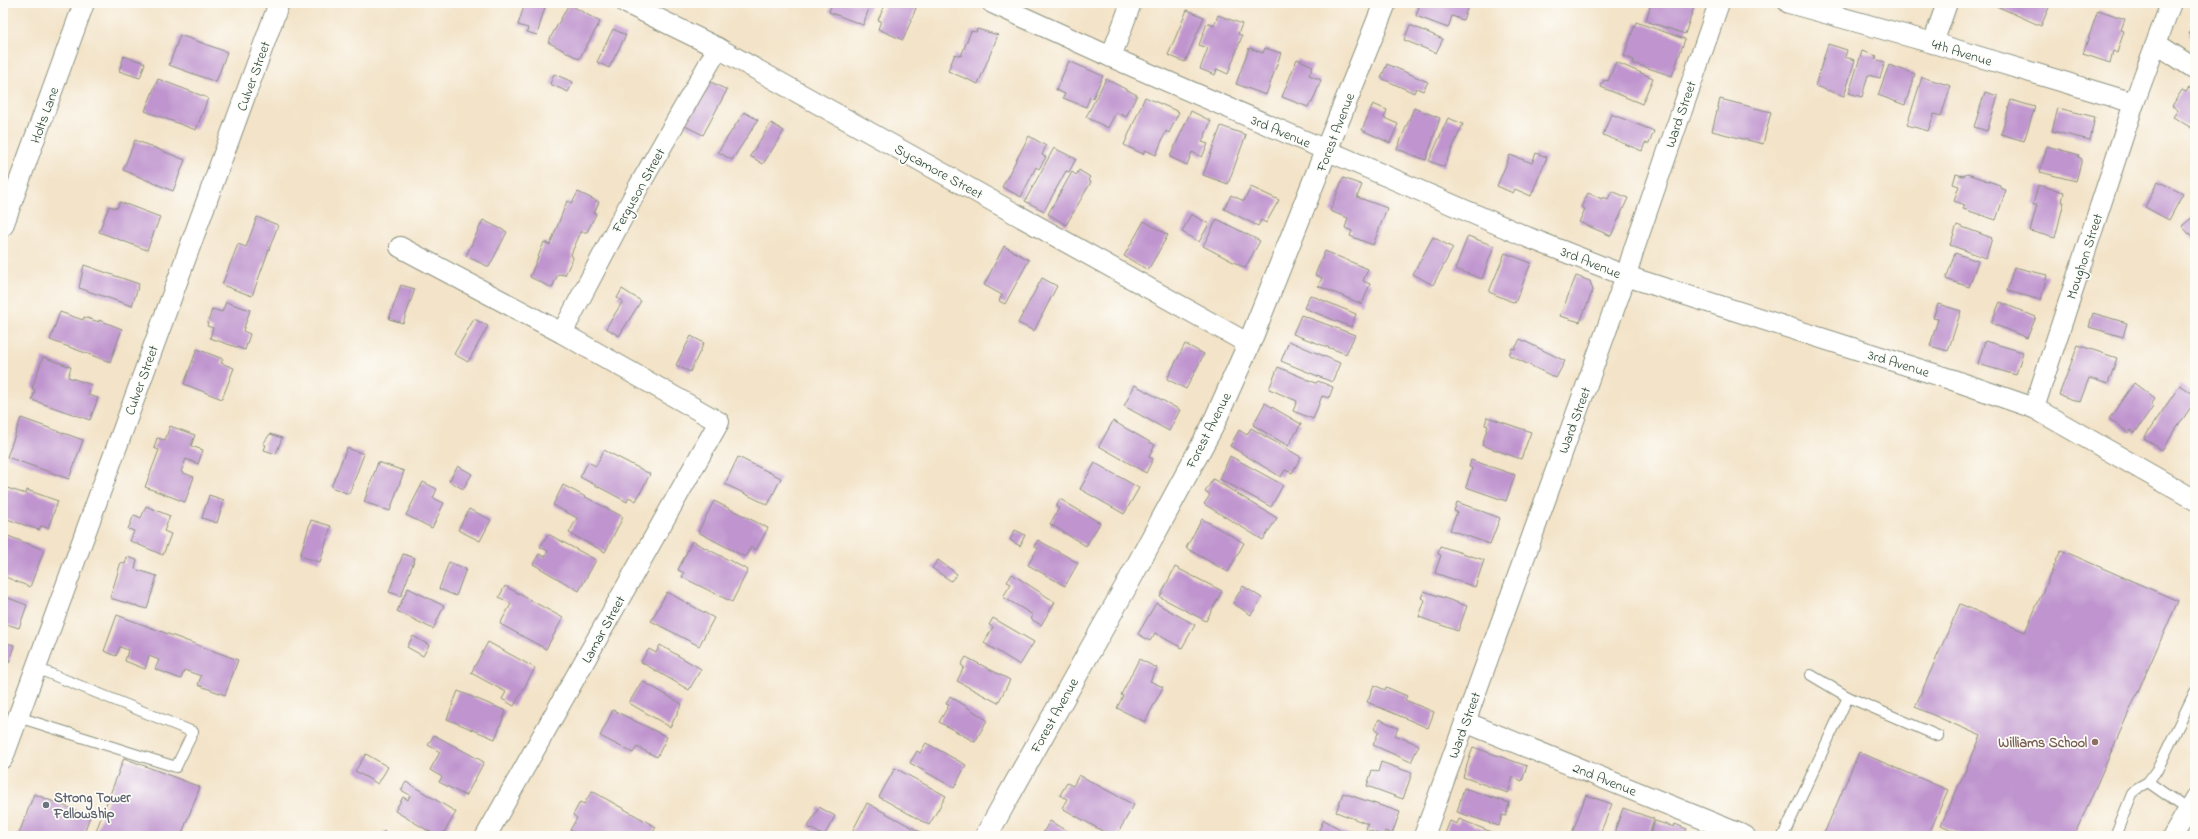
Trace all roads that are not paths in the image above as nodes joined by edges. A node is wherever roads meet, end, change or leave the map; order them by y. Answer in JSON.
{"nodes":[{"id":1,"x":84,"y":3,"type":"edge"},
{"id":2,"x":279,"y":3,"type":"edge"},
{"id":3,"x":626,"y":3,"type":"edge"},
{"id":4,"x":992,"y":3,"type":"edge"},
{"id":5,"x":1131,"y":3,"type":"edge"},
{"id":6,"x":1385,"y":3,"type":"edge"},
{"id":7,"x":1719,"y":3,"type":"edge"},
{"id":8,"x":1789,"y":3,"type":"edge"},
{"id":9,"x":1946,"y":3,"type":"edge"},
{"id":10,"x":2171,"y":3,"type":"edge"},
{"id":11,"x":1932,"y":42,"type":"junction"},
{"id":12,"x":2157,"y":44,"type":"junction"},
{"id":13,"x":718,"y":48,"type":"junction"},
{"id":14,"x":1111,"y":57,"type":"junction"},
{"id":15,"x":2195,"y":69,"type":"edge"},
{"id":16,"x":2134,"y":103,"type":"junction"},
{"id":17,"x":1327,"y":151,"type":"junction"},
{"id":18,"x":3,"y":226,"type":"edge"},
{"id":19,"x":400,"y":247,"type":"dead end"},
{"id":20,"x":1626,"y":276,"type":"junction"},
{"id":21,"x":562,"y":333,"type":"junction"},
{"id":22,"x":1249,"y":344,"type":"junction"},
{"id":23,"x":2034,"y":408,"type":"junction"},
{"id":24,"x":2195,"y":500,"type":"edge"},
{"id":25,"x":36,"y":668,"type":"junction"},
{"id":26,"x":1811,"y":675,"type":"dead end"},
{"id":27,"x":2195,"y":692,"type":"edge"},
{"id":28,"x":1848,"y":697,"type":"junction"},
{"id":29,"x":18,"y":717,"type":"junction"},
{"id":30,"x":1465,"y":722,"type":"junction"},
{"id":31,"x":1938,"y":736,"type":"dead end"},
{"id":32,"x":3,"y":758,"type":"edge"},
{"id":33,"x":2148,"y":782,"type":"junction"},
{"id":34,"x":2192,"y":804,"type":"edge"},
{"id":35,"x":486,"y":836,"type":"edge"},
{"id":36,"x":986,"y":836,"type":"edge"},
{"id":37,"x":1424,"y":836,"type":"edge"},
{"id":38,"x":1745,"y":836,"type":"edge"},
{"id":39,"x":1782,"y":836,"type":"edge"},
{"id":40,"x":2115,"y":836,"type":"edge"},
{"id":41,"x":2173,"y":836,"type":"edge"}],
"edges":[{"from":1,"to":18,"type":"street","name":"Holts Lane"},
{"from":2,"to":25,"type":"street","name":"Culver Street"},
{"from":3,"to":13,"type":"street","name":"Sycamore Street"},
{"from":4,"to":14,"type":"street","name":"3rd Avenue"},
{"from":5,"to":14,"type":"street"},
{"from":6,"to":17,"type":"street","name":"Forest Avenue"},
{"from":7,"to":20,"type":"street","name":"Ward Street"},
{"from":8,"to":11,"type":"street","name":"4th Avenue"},
{"from":9,"to":11,"type":"street"},
{"from":10,"to":12,"type":"street","name":"Moughon Street"},
{"from":11,"to":16,"type":"street","name":"4th Avenue"},
{"from":12,"to":15,"type":"street"},
{"from":12,"to":16,"type":"street","name":"Moughon Street"},
{"from":13,"to":21,"type":"street","name":"Ferguson Street"},
{"from":13,"to":22,"type":"street","name":"Sycamore Street"},
{"from":14,"to":17,"type":"street","name":"3rd Avenue"},
{"from":16,"to":23,"type":"street","name":"Moughon Street"},
{"from":17,"to":20,"type":"street","name":"3rd Avenue"},
{"from":17,"to":22,"type":"street","name":"Forest Avenue"},
{"from":19,"to":21,"type":"street"},
{"from":20,"to":23,"type":"street","name":"3rd Avenue"},
{"from":20,"to":30,"type":"street","name":"Ward Street"},
{"from":21,"to":35,"type":"street","name":"Lamar Street"},
{"from":22,"to":36,"type":"street","name":"Forest Avenue"},
{"from":23,"to":24,"type":"street","name":"3rd Avenue"},
{"from":25,"to":29,"type":"street","name":"Culver Street"},
{"from":25,"to":29,"type":"lane"},
{"from":26,"to":28,"type":"lane"},
{"from":27,"to":33,"type":"lane"},
{"from":28,"to":31,"type":"lane"},
{"from":28,"to":39,"type":"lane"},
{"from":29,"to":32,"type":"street","name":"Culver Street"},
{"from":30,"to":37,"type":"street","name":"Ward Street"},
{"from":30,"to":38,"type":"street","name":"2nd Avenue"},
{"from":33,"to":34,"type":"lane"},
{"from":33,"to":40,"type":"lane"},
{"from":34,"to":41,"type":"street"}]}
